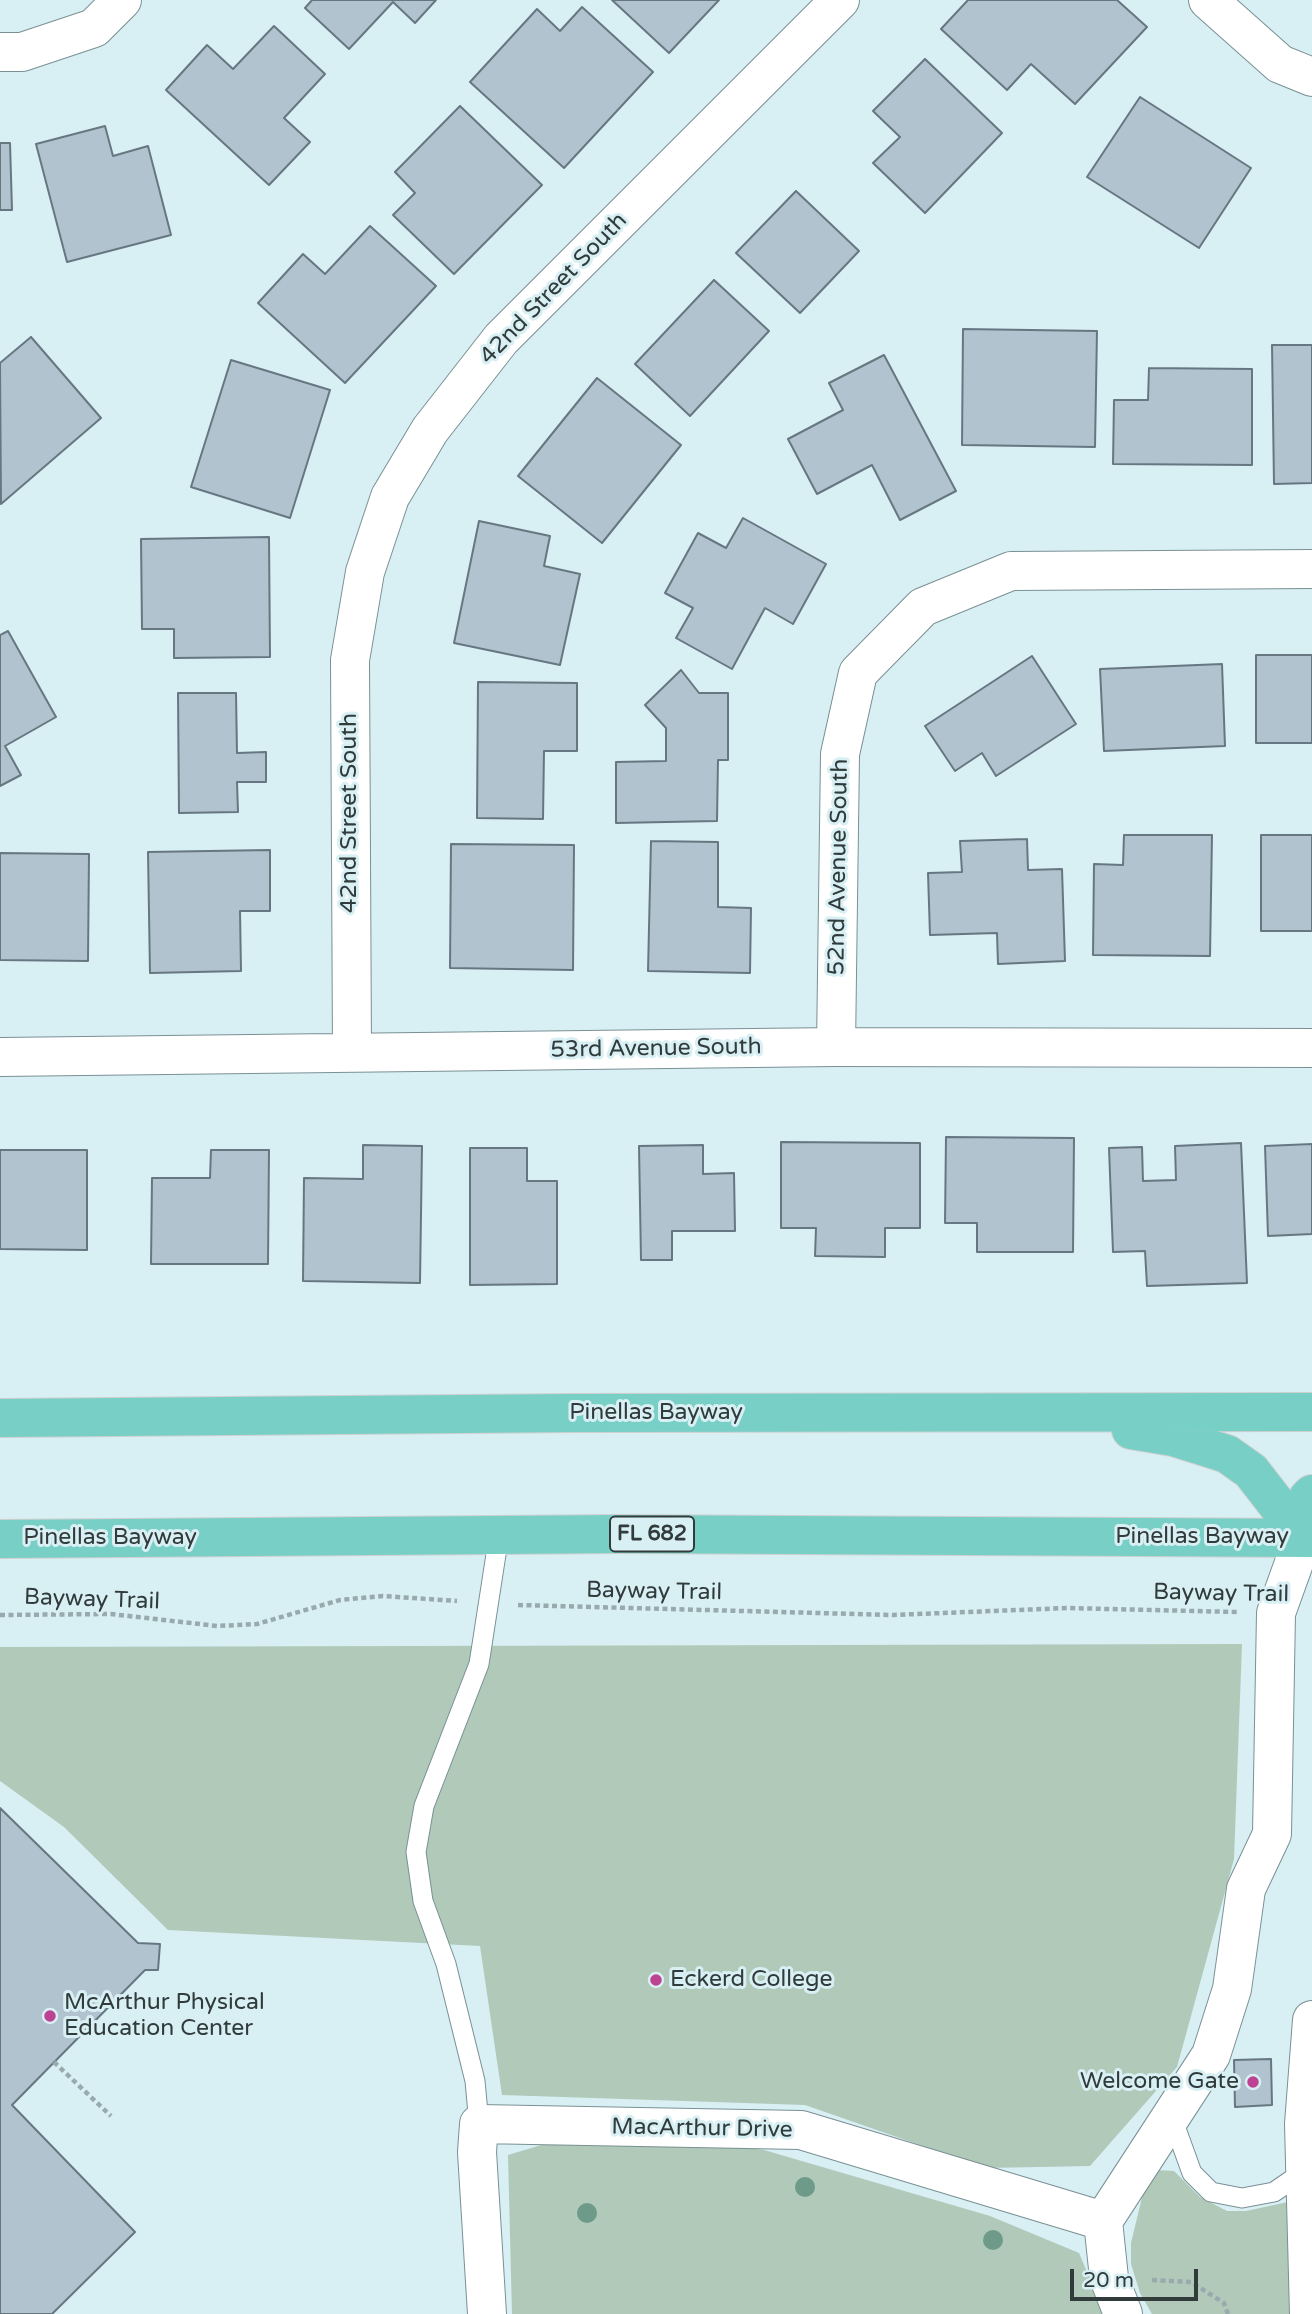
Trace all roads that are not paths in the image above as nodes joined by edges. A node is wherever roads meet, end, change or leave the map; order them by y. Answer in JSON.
{"nodes":[{"id":1,"x":122,"y":0,"type":"edge"},
{"id":2,"x":840,"y":0,"type":"edge"},
{"id":3,"x":1208,"y":0,"type":"edge"},
{"id":4,"x":0,"y":52,"type":"edge"},
{"id":5,"x":1312,"y":77,"type":"edge"},
{"id":6,"x":1312,"y":569,"type":"edge"},
{"id":7,"x":836,"y":1047,"type":"junction"},
{"id":8,"x":1312,"y":1048,"type":"edge"},
{"id":9,"x":352,"y":1052,"type":"junction"},
{"id":10,"x":0,"y":1056,"type":"edge"},
{"id":11,"x":1312,"y":1412,"type":"edge"},
{"id":12,"x":1028,"y":1413,"type":"junction"},
{"id":13,"x":0,"y":1418,"type":"edge"},
{"id":14,"x":1312,"y":1494,"type":"edge"},
{"id":15,"x":499,"y":1535,"type":"junction"},
{"id":16,"x":1308,"y":1538,"type":"edge"},
{"id":17,"x":0,"y":1539,"type":"edge"},
{"id":18,"x":1312,"y":1574,"type":"edge"},
{"id":19,"x":1312,"y":2020,"type":"edge"},
{"id":20,"x":1171,"y":2114,"type":"junction"},
{"id":21,"x":478,"y":2124,"type":"junction"},
{"id":22,"x":1306,"y":2170,"type":"junction"},
{"id":23,"x":1103,"y":2221,"type":"junction"},
{"id":24,"x":487,"y":2314,"type":"edge"},
{"id":25,"x":1123,"y":2314,"type":"edge"},
{"id":26,"x":1309,"y":2314,"type":"edge"}],
"edges":[{"from":1,"to":4,"type":"street"},
{"from":2,"to":9,"type":"street","name":"42nd Street South"},
{"from":3,"to":5,"type":"street"},
{"from":6,"to":7,"type":"street","name":"52nd Avenue South"},
{"from":7,"to":8,"type":"street","name":"53rd Avenue South"},
{"from":7,"to":9,"type":"street","name":"53rd Avenue South"},
{"from":9,"to":10,"type":"street","name":"53rd Avenue South"},
{"from":11,"to":12,"type":"main road","name":"Pinellas Bayway"},
{"from":12,"to":13,"type":"main road","name":"Pinellas Bayway"},
{"from":12,"to":16,"type":"main road"},
{"from":14,"to":16,"type":"main road"},
{"from":15,"to":16,"type":"main road","name":"Pinellas Bayway","number":"FL 682"},
{"from":15,"to":17,"type":"main road","name":"Pinellas Bayway","number":"FL 682"},
{"from":15,"to":21,"type":"lane"},
{"from":16,"to":18,"type":"street"},
{"from":16,"to":20,"type":"street"},
{"from":19,"to":22,"type":"street"},
{"from":20,"to":22,"type":"lane"},
{"from":20,"to":23,"type":"street"},
{"from":21,"to":23,"type":"street","name":"MacArthur Drive"},
{"from":21,"to":24,"type":"street"},
{"from":22,"to":26,"type":"street"},
{"from":23,"to":25,"type":"street"}]}
